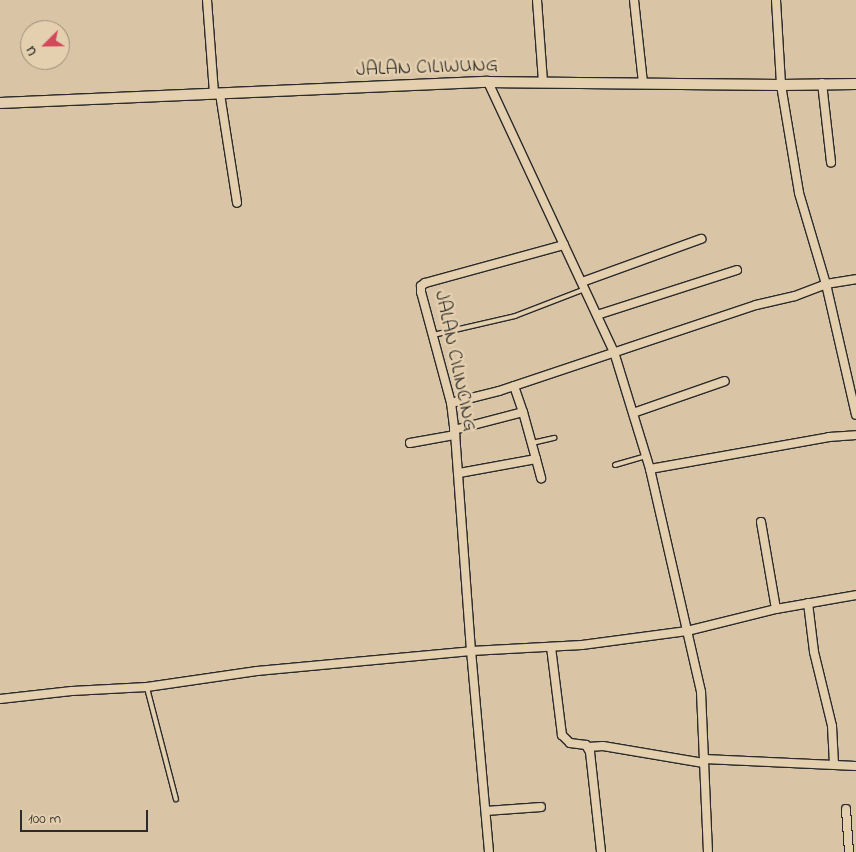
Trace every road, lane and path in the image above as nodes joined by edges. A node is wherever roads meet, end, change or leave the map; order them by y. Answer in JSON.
{"nodes":[{"id":1,"x":207,"y":0,"type":"edge"},
{"id":2,"x":537,"y":0,"type":"edge"},
{"id":3,"x":634,"y":0,"type":"edge"},
{"id":4,"x":776,"y":0,"type":"edge"},
{"id":5,"x":488,"y":82,"type":"junction"},
{"id":6,"x":543,"y":82,"type":"junction"},
{"id":7,"x":643,"y":83,"type":"junction"},
{"id":8,"x":822,"y":83,"type":"junction"},
{"id":9,"x":856,"y":84,"type":"edge"},
{"id":10,"x":781,"y":86,"type":"junction"},
{"id":11,"x":217,"y":94,"type":"junction"},
{"id":12,"x":0,"y":103,"type":"edge"},
{"id":13,"x":831,"y":162,"type":"dead end"},
{"id":14,"x":237,"y":203,"type":"dead end"},
{"id":15,"x":701,"y":239,"type":"dead end"},
{"id":16,"x":564,"y":245,"type":"junction"},
{"id":17,"x":737,"y":270,"type":"dead end"},
{"id":18,"x":856,"y":279,"type":"edge"},
{"id":19,"x":826,"y":284,"type":"junction"},
{"id":20,"x":583,"y":285,"type":"junction"},
{"id":21,"x":597,"y":315,"type":"junction"},
{"id":22,"x":433,"y":336,"type":"junction"},
{"id":23,"x":614,"y":352,"type":"junction"},
{"id":24,"x":725,"y":381,"type":"dead end"},
{"id":25,"x":514,"y":386,"type":"junction"},
{"id":26,"x":853,"y":388,"type":"edge"},
{"id":27,"x":451,"y":403,"type":"junction"},
{"id":28,"x":523,"y":412,"type":"junction"},
{"id":29,"x":633,"y":414,"type":"junction"},
{"id":30,"x":856,"y":416,"type":"edge"},
{"id":31,"x":455,"y":432,"type":"junction"},
{"id":32,"x":856,"y":435,"type":"edge"},
{"id":33,"x":554,"y":438,"type":"dead end"},
{"id":34,"x":410,"y":443,"type":"dead end"},
{"id":35,"x":532,"y":443,"type":"junction"},
{"id":36,"x":646,"y":456,"type":"junction"},
{"id":37,"x":536,"y":459,"type":"junction"},
{"id":38,"x":615,"y":465,"type":"dead end"},
{"id":39,"x":650,"y":469,"type":"junction"},
{"id":40,"x":459,"y":473,"type":"junction"},
{"id":41,"x":541,"y":478,"type":"dead end"},
{"id":42,"x":761,"y":522,"type":"dead end"},
{"id":43,"x":856,"y":595,"type":"edge"},
{"id":44,"x":808,"y":603,"type":"junction"},
{"id":45,"x":776,"y":609,"type":"junction"},
{"id":46,"x":688,"y":631,"type":"junction"},
{"id":47,"x":551,"y":647,"type":"junction"},
{"id":48,"x":471,"y":651,"type":"junction"},
{"id":49,"x":147,"y":687,"type":"junction"},
{"id":50,"x":0,"y":699,"type":"edge"},
{"id":51,"x":588,"y":747,"type":"junction"},
{"id":52,"x":704,"y":761,"type":"junction"},
{"id":53,"x":834,"y":764,"type":"junction"},
{"id":54,"x":856,"y":766,"type":"edge"},
{"id":55,"x":176,"y":799,"type":"dead end"},
{"id":56,"x":541,"y":806,"type":"dead end"},
{"id":57,"x":846,"y":809,"type":"dead end"},
{"id":58,"x":486,"y":811,"type":"junction"},
{"id":59,"x":489,"y":852,"type":"edge"},
{"id":60,"x":601,"y":852,"type":"edge"},
{"id":61,"x":708,"y":852,"type":"edge"},
{"id":62,"x":849,"y":852,"type":"edge"}],
"edges":[{"from":1,"to":11,"type":"street"},
{"from":2,"to":6,"type":"street"},
{"from":3,"to":7,"type":"street"},
{"from":4,"to":10,"type":"street"},
{"from":5,"to":6,"type":"main road","name":"JALAN CILIWUNG"},
{"from":5,"to":11,"type":"main road","name":"JALAN CILIWUNG"},
{"from":5,"to":16,"type":"street"},
{"from":6,"to":7,"type":"main road","name":"JALAN CILIWUNG"},
{"from":7,"to":10,"type":"main road","name":"JALAN CILIWUNG"},
{"from":8,"to":9,"type":"main road","name":"JALAN CILIWUNG"},
{"from":8,"to":10,"type":"main road","name":"JALAN CILIWUNG"},
{"from":8,"to":13,"type":"street"},
{"from":10,"to":19,"type":"street"},
{"from":11,"to":12,"type":"main road","name":"JALAN CILIWUNG"},
{"from":11,"to":14,"type":"street"},
{"from":15,"to":20,"type":"street"},
{"from":16,"to":20,"type":"street"},
{"from":16,"to":22,"type":"street","name":"JALAN CILINCING"},
{"from":17,"to":21,"type":"street"},
{"from":18,"to":19,"type":"street"},
{"from":19,"to":23,"type":"street"},
{"from":19,"to":26,"type":"street"},
{"from":20,"to":21,"type":"street"},
{"from":20,"to":22,"type":"lane"},
{"from":21,"to":23,"type":"street"},
{"from":22,"to":27,"type":"street","name":"JALAN CILINCING"},
{"from":23,"to":25,"type":"street"},
{"from":23,"to":29,"type":"street"},
{"from":24,"to":29,"type":"street"},
{"from":25,"to":27,"type":"street"},
{"from":25,"to":28,"type":"street"},
{"from":26,"to":30,"type":"street"},
{"from":27,"to":31,"type":"street","name":"JALAN CILINCING"},
{"from":28,"to":31,"type":"street"},
{"from":28,"to":35,"type":"street"},
{"from":29,"to":36,"type":"street"},
{"from":31,"to":34,"type":"street"},
{"from":31,"to":40,"type":"street","name":"JALAN CILINCING"},
{"from":32,"to":39,"type":"street"},
{"from":33,"to":35,"type":"lane"},
{"from":35,"to":37,"type":"street"},
{"from":36,"to":38,"type":"lane"},
{"from":36,"to":39,"type":"street"},
{"from":37,"to":40,"type":"street"},
{"from":37,"to":41,"type":"street"},
{"from":39,"to":46,"type":"street"},
{"from":40,"to":48,"type":"street","name":"JALAN CILINCING"},
{"from":42,"to":45,"type":"street"},
{"from":43,"to":44,"type":"street"},
{"from":44,"to":45,"type":"street"},
{"from":44,"to":53,"type":"street"},
{"from":45,"to":46,"type":"street"},
{"from":46,"to":47,"type":"street"},
{"from":46,"to":52,"type":"street"},
{"from":47,"to":48,"type":"street"},
{"from":47,"to":51,"type":"street"},
{"from":48,"to":49,"type":"street"},
{"from":48,"to":58,"type":"street","name":"JALAN CILINCING"},
{"from":49,"to":50,"type":"street"},
{"from":49,"to":55,"type":"lane"},
{"from":51,"to":52,"type":"street"},
{"from":51,"to":60,"type":"street"},
{"from":52,"to":53,"type":"street"},
{"from":52,"to":61,"type":"street"},
{"from":53,"to":54,"type":"street"},
{"from":56,"to":58,"type":"street"},
{"from":57,"to":62,"type":"street"},
{"from":58,"to":59,"type":"street","name":"JALAN CILINCING"}]}
